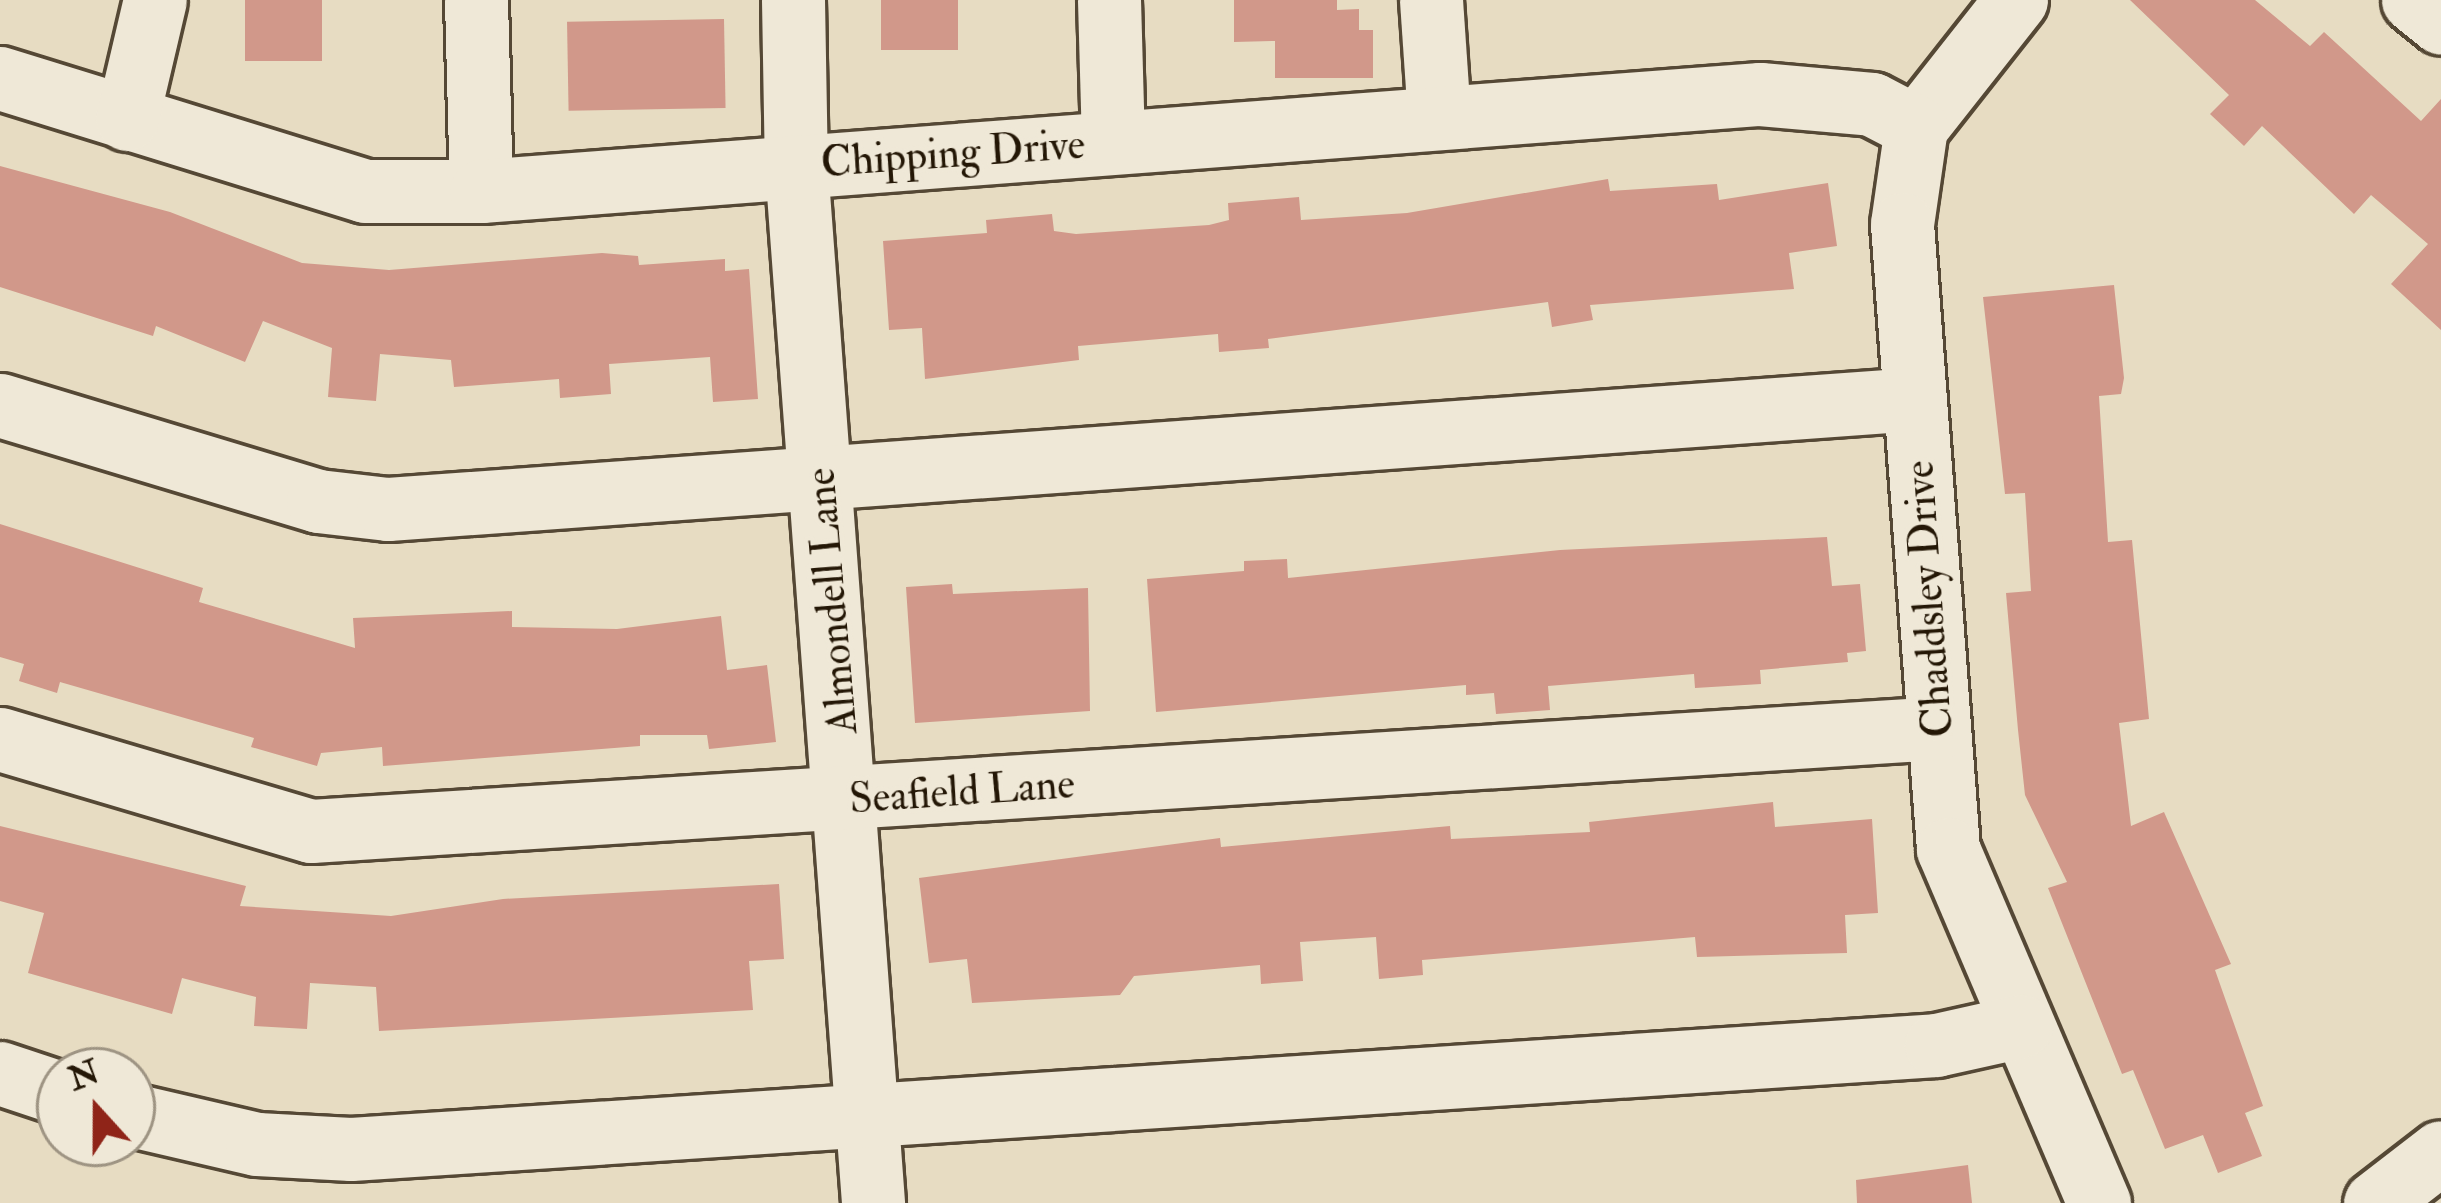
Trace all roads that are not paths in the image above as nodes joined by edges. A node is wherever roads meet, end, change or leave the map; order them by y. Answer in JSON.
{"nodes":[{"id":1,"x":155,"y":0,"type":"edge"},
{"id":2,"x":476,"y":0,"type":"edge"},
{"id":3,"x":794,"y":0,"type":"edge"},
{"id":4,"x":1109,"y":0,"type":"edge"},
{"id":5,"x":1431,"y":0,"type":"edge"},
{"id":6,"x":2016,"y":0,"type":"edge"},
{"id":7,"x":2413,"y":0,"type":"edge"},
{"id":8,"x":2441,"y":23,"type":"edge"},
{"id":9,"x":0,"y":78,"type":"edge"},
{"id":10,"x":1439,"y":117,"type":"junction"},
{"id":11,"x":127,"y":119,"type":"junction"},
{"id":12,"x":1916,"y":127,"type":"junction"},
{"id":13,"x":1113,"y":141,"type":"junction"},
{"id":14,"x":796,"y":166,"type":"junction"},
{"id":15,"x":482,"y":191,"type":"junction"},
{"id":16,"x":1915,"y":399,"type":"junction"},
{"id":17,"x":0,"y":405,"type":"edge"},
{"id":18,"x":820,"y":471,"type":"junction"},
{"id":19,"x":1937,"y":728,"type":"junction"},
{"id":20,"x":0,"y":739,"type":"edge"},
{"id":21,"x":850,"y":800,"type":"junction"},
{"id":22,"x":2021,"y":1026,"type":"junction"},
{"id":23,"x":0,"y":1073,"type":"edge"},
{"id":24,"x":36,"y":1085,"type":"edge"},
{"id":25,"x":156,"y":1121,"type":"edge"},
{"id":26,"x":868,"y":1121,"type":"junction"},
{"id":27,"x":2441,"y":1152,"type":"edge"},
{"id":28,"x":873,"y":1203,"type":"edge"},
{"id":29,"x":2099,"y":1203,"type":"edge"},
{"id":30,"x":2375,"y":1203,"type":"edge"}],
"edges":[{"from":1,"to":11,"type":"street"},
{"from":2,"to":15,"type":"street"},
{"from":3,"to":14,"type":"street","name":"Almondell Lane"},
{"from":4,"to":13,"type":"street"},
{"from":5,"to":10,"type":"street"},
{"from":6,"to":12,"type":"street"},
{"from":7,"to":8,"type":"street"},
{"from":9,"to":11,"type":"street","name":"Chipping Drive"},
{"from":10,"to":12,"type":"street","name":"Chipping Drive"},
{"from":10,"to":13,"type":"street","name":"Chipping Drive"},
{"from":11,"to":15,"type":"street","name":"Chipping Drive"},
{"from":12,"to":16,"type":"street","name":"Chaddsley Drive"},
{"from":13,"to":14,"type":"street","name":"Chipping Drive"},
{"from":14,"to":15,"type":"street","name":"Chipping Drive"},
{"from":14,"to":18,"type":"street","name":"Almondell Lane"},
{"from":16,"to":18,"type":"street"},
{"from":16,"to":19,"type":"street","name":"Chaddsley Drive"},
{"from":17,"to":18,"type":"street"},
{"from":18,"to":21,"type":"street","name":"Almondell Lane"},
{"from":19,"to":21,"type":"street","name":"Seafield Lane"},
{"from":19,"to":22,"type":"street","name":"Chaddsley Drive"},
{"from":20,"to":21,"type":"street","name":"Seafield Lane"},
{"from":21,"to":26,"type":"street","name":"Almondell Lane"},
{"from":22,"to":26,"type":"street"},
{"from":22,"to":29,"type":"street","name":"Chaddsley Drive"},
{"from":23,"to":24,"type":"street"},
{"from":25,"to":26,"type":"street"},
{"from":26,"to":28,"type":"street","name":"Almondell Lane"},
{"from":27,"to":30,"type":"street"}]}
